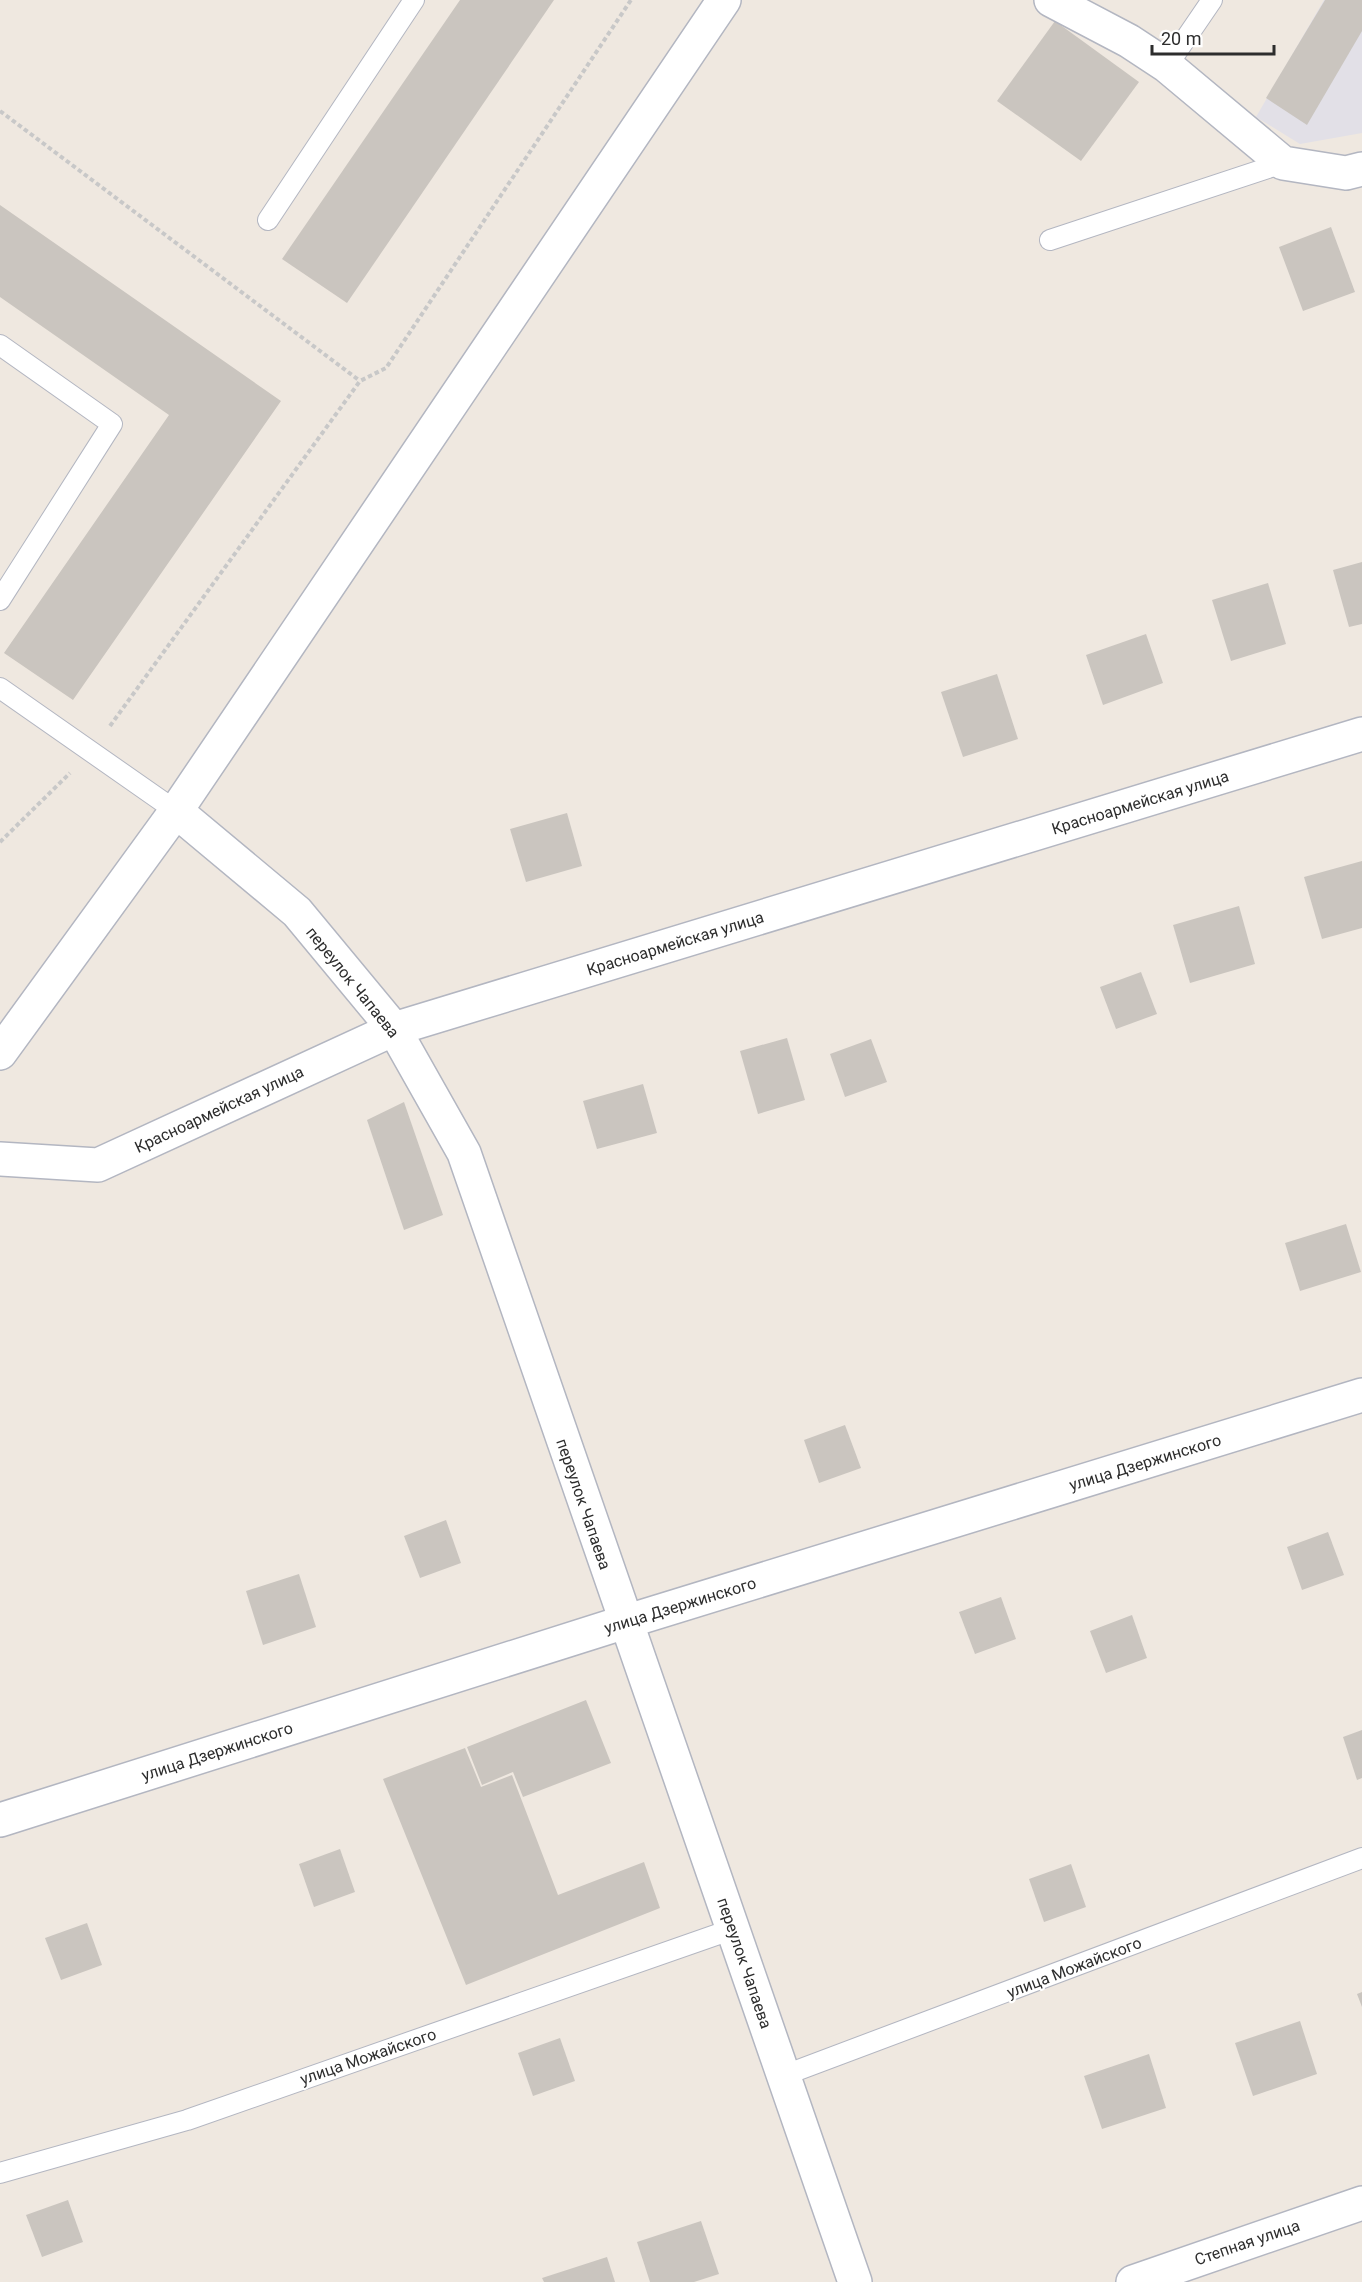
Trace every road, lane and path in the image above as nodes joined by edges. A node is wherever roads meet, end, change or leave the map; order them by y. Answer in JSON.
{"nodes":[{"id":1,"x":414,"y":0,"type":"edge"},
{"id":2,"x":631,"y":0,"type":"edge"},
{"id":3,"x":724,"y":0,"type":"edge"},
{"id":4,"x":1051,"y":0,"type":"edge"},
{"id":5,"x":1212,"y":0,"type":"edge"},
{"id":6,"x":1167,"y":66,"type":"junction"},
{"id":7,"x":0,"y":111,"type":"edge"},
{"id":8,"x":1283,"y":163,"type":"junction"},
{"id":9,"x":1362,"y":169,"type":"edge"},
{"id":10,"x":268,"y":220,"type":"dead end"},
{"id":11,"x":1050,"y":240,"type":"dead end"},
{"id":12,"x":0,"y":345,"type":"edge"},
{"id":13,"x":360,"y":381,"type":"junction"},
{"id":14,"x":0,"y":600,"type":"edge"},
{"id":15,"x":0,"y":688,"type":"edge"},
{"id":16,"x":1362,"y":734,"type":"edge"},
{"id":17,"x":90,"y":753,"type":"junction"},
{"id":18,"x":176,"y":811,"type":"junction"},
{"id":19,"x":0,"y":842,"type":"edge"},
{"id":20,"x":394,"y":1029,"type":"junction"},
{"id":21,"x":0,"y":1053,"type":"edge"},
{"id":22,"x":0,"y":1159,"type":"edge"},
{"id":23,"x":1362,"y":1395,"type":"edge"},
{"id":24,"x":625,"y":1622,"type":"junction"},
{"id":25,"x":0,"y":1820,"type":"edge"},
{"id":26,"x":1362,"y":1858,"type":"edge"},
{"id":27,"x":734,"y":1929,"type":"junction"},
{"id":28,"x":785,"y":2075,"type":"junction"},
{"id":29,"x":0,"y":2173,"type":"edge"},
{"id":30,"x":1362,"y":2203,"type":"edge"},
{"id":31,"x":855,"y":2282,"type":"edge"},
{"id":32,"x":1132,"y":2282,"type":"edge"}],
"edges":[{"from":1,"to":10,"type":"lane"},
{"from":2,"to":13,"type":"path"},
{"from":3,"to":18,"type":"street"},
{"from":4,"to":6,"type":"street"},
{"from":5,"to":6,"type":"lane"},
{"from":6,"to":8,"type":"street"},
{"from":7,"to":13,"type":"path"},
{"from":8,"to":9,"type":"street"},
{"from":8,"to":11,"type":"lane"},
{"from":12,"to":14,"type":"lane"},
{"from":13,"to":17,"type":"path"},
{"from":15,"to":17,"type":"lane"},
{"from":16,"to":20,"type":"street","name":"Красноармейская улица"},
{"from":17,"to":18,"type":"lane"},
{"from":17,"to":19,"type":"path"},
{"from":18,"to":20,"type":"street","name":"переулок Чапаева"},
{"from":18,"to":21,"type":"street"},
{"from":20,"to":22,"type":"street","name":"Красноармейская улица"},
{"from":20,"to":24,"type":"street","name":"переулок Чапаева"},
{"from":23,"to":24,"type":"street","name":"улица Дзержинского"},
{"from":24,"to":25,"type":"street","name":"улица Дзержинского"},
{"from":24,"to":27,"type":"street","name":"переулок Чапаева"},
{"from":26,"to":28,"type":"lane","name":"улица Можайского"},
{"from":27,"to":28,"type":"street","name":"переулок Чапаева"},
{"from":27,"to":29,"type":"lane","name":"улица Можайского"},
{"from":28,"to":31,"type":"street","name":"переулок Чапаева"},
{"from":30,"to":32,"type":"street","name":"Степная улица"}]}
